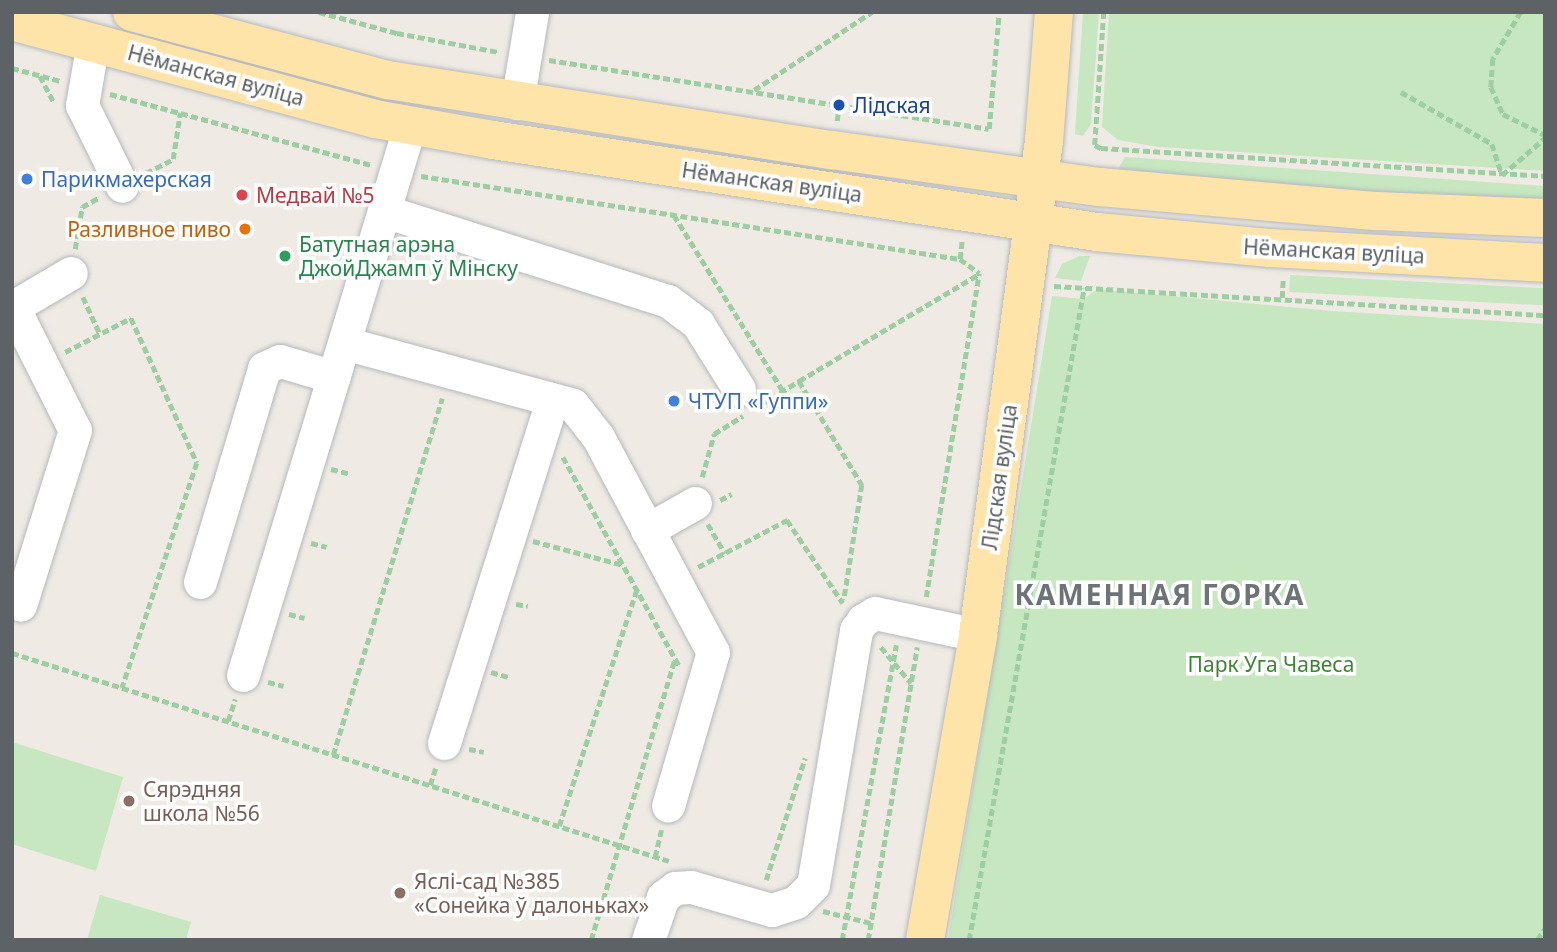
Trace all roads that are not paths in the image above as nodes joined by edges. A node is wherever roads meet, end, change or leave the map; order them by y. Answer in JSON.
{"nodes":[{"id":1,"x":132,"y":12,"type":"edge"},
{"id":2,"x":532,"y":12,"type":"edge"},
{"id":3,"x":1054,"y":12,"type":"edge"},
{"id":4,"x":12,"y":21,"type":"edge"},
{"id":5,"x":210,"y":34,"type":"junction"},
{"id":6,"x":93,"y":42,"type":"junction"},
{"id":7,"x":198,"y":70,"type":"junction"},
{"id":8,"x":517,"y":103,"type":"junction"},
{"id":9,"x":410,"y":125,"type":"junction"},
{"id":10,"x":1038,"y":178,"type":"junction"},
{"id":11,"x":122,"y":186,"type":"dead end"},
{"id":12,"x":384,"y":211,"type":"junction"},
{"id":13,"x":1545,"y":218,"type":"edge"},
{"id":14,"x":1033,"y":223,"type":"junction"},
{"id":15,"x":1545,"y":263,"type":"edge"},
{"id":16,"x":71,"y":273,"type":"road end"},
{"id":17,"x":13,"y":306,"type":"edge"},
{"id":18,"x":344,"y":343,"type":"junction"},
{"id":19,"x":334,"y":377,"type":"junction"},
{"id":20,"x":739,"y":389,"type":"dead end"},
{"id":21,"x":549,"y":412,"type":"junction"},
{"id":22,"x":695,"y":503,"type":"road end"},
{"id":23,"x":647,"y":530,"type":"junction"},
{"id":24,"x":200,"y":582,"type":"dead end"},
{"id":25,"x":20,"y":605,"type":"dead end"},
{"id":26,"x":978,"y":635,"type":"junction"},
{"id":27,"x":243,"y":675,"type":"dead end"},
{"id":28,"x":444,"y":743,"type":"dead end"},
{"id":29,"x":668,"y":806,"type":"dead end"},
{"id":30,"x":648,"y":940,"type":"edge"},
{"id":31,"x":925,"y":940,"type":"edge"}],
"edges":[{"from":1,"to":5,"type":"main road","name":"Нёманская вуліца"},
{"from":2,"to":8,"type":"lane"},
{"from":3,"to":10,"type":"main road","name":"Лідская вуліца"},
{"from":4,"to":6,"type":"main road","name":"Нёманская вуліца"},
{"from":5,"to":7,"type":"main road"},
{"from":5,"to":8,"type":"main road","name":"Нёманская вуліца"},
{"from":6,"to":7,"type":"main road","name":"Нёманская вуліца"},
{"from":6,"to":11,"type":"lane"},
{"from":7,"to":9,"type":"main road","name":"Нёманская вуліца"},
{"from":8,"to":10,"type":"main road","name":"Нёманская вуліца"},
{"from":9,"to":12,"type":"lane"},
{"from":9,"to":14,"type":"main road","name":"Нёманская вуліца"},
{"from":10,"to":13,"type":"main road","name":"Нёманская вуліца"},
{"from":10,"to":14,"type":"main road","name":"Лідская вуліца"},
{"from":12,"to":18,"type":"lane"},
{"from":12,"to":20,"type":"lane"},
{"from":14,"to":15,"type":"main road","name":"Нёманская вуліца"},
{"from":14,"to":26,"type":"main road","name":"Лідская вуліца"},
{"from":16,"to":17,"type":"lane"},
{"from":17,"to":25,"type":"lane"},
{"from":18,"to":19,"type":"lane"},
{"from":18,"to":21,"type":"lane"},
{"from":19,"to":24,"type":"lane"},
{"from":19,"to":27,"type":"lane"},
{"from":21,"to":23,"type":"lane"},
{"from":21,"to":28,"type":"lane"},
{"from":22,"to":23,"type":"lane"},
{"from":23,"to":29,"type":"lane"},
{"from":26,"to":30,"type":"lane"},
{"from":26,"to":31,"type":"main road","name":"Лідская вуліца"}]}
